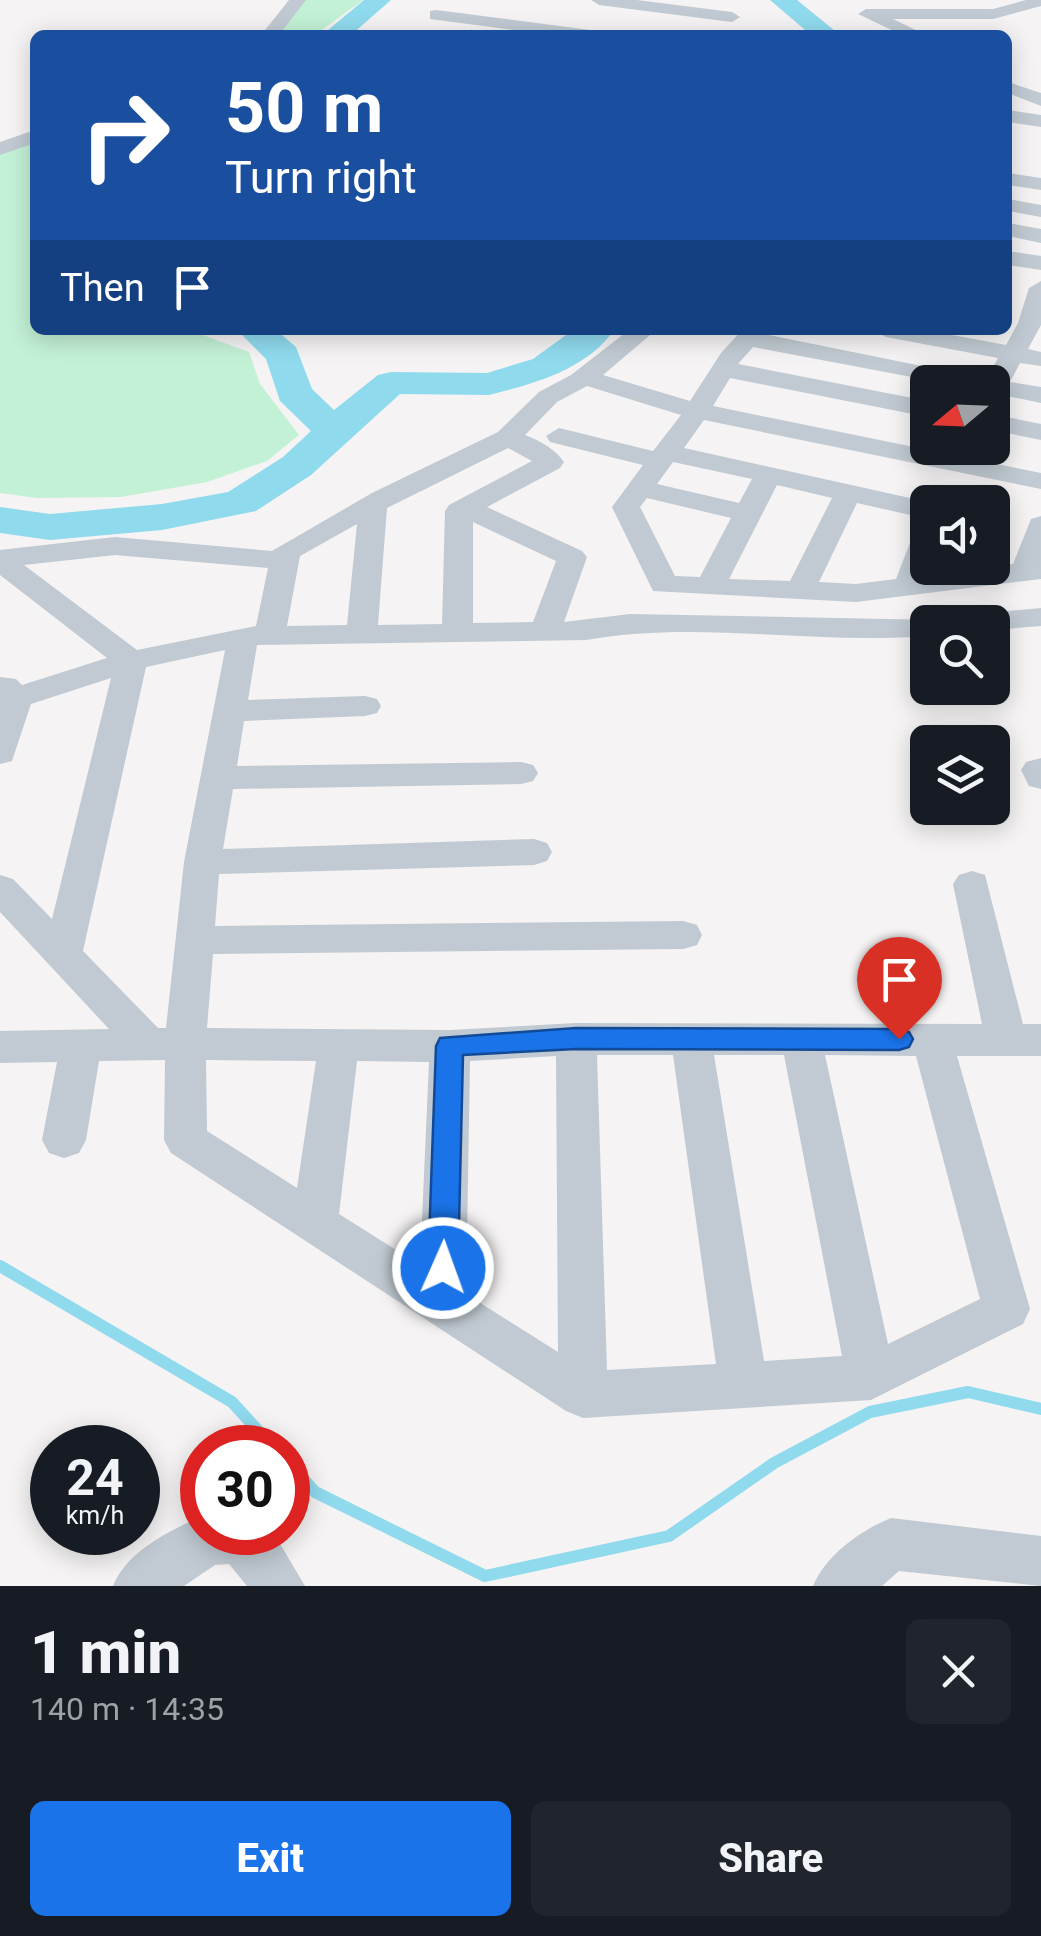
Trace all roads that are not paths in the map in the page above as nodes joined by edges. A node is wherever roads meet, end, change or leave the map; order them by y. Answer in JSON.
{"nodes":[{"id":1,"x":298,"y":0,"type":"edge"},
{"id":2,"x":458,"y":0,"type":"edge"},
{"id":3,"x":598,"y":0,"type":"edge"},
{"id":4,"x":710,"y":0,"type":"edge"},
{"id":5,"x":1041,"y":1,"type":"edge"},
{"id":6,"x":676,"y":5,"type":"edge"},
{"id":7,"x":1001,"y":11,"type":"junction"},
{"id":8,"x":732,"y":17,"type":"junction"},
{"id":9,"x":1028,"y":20,"type":"dead end"},
{"id":10,"x":435,"y":28,"type":"edge"},
{"id":11,"x":274,"y":30,"type":"edge"},
{"id":12,"x":479,"y":30,"type":"edge"},
{"id":13,"x":747,"y":30,"type":"edge"},
{"id":14,"x":905,"y":30,"type":"edge"},
{"id":15,"x":1041,"y":74,"type":"edge"},
{"id":16,"x":1012,"y":84,"type":"edge"},
{"id":17,"x":1012,"y":87,"type":"edge"},
{"id":18,"x":1012,"y":96,"type":"edge"},
{"id":19,"x":1041,"y":100,"type":"edge"},
{"id":20,"x":1012,"y":117,"type":"edge"},
{"id":21,"x":1041,"y":121,"type":"edge"},
{"id":22,"x":1012,"y":136,"type":"edge"},
{"id":23,"x":30,"y":138,"type":"edge"},
{"id":24,"x":1041,"y":140,"type":"edge"},
{"id":25,"x":0,"y":149,"type":"edge"},
{"id":26,"x":1012,"y":180,"type":"edge"},
{"id":27,"x":1041,"y":184,"type":"edge"},
{"id":28,"x":1012,"y":206,"type":"edge"},
{"id":29,"x":1041,"y":211,"type":"edge"},
{"id":30,"x":1012,"y":231,"type":"edge"},
{"id":31,"x":1041,"y":236,"type":"edge"},
{"id":32,"x":1012,"y":259,"type":"edge"},
{"id":33,"x":1041,"y":263,"type":"edge"},
{"id":34,"x":1012,"y":288,"type":"edge"},
{"id":35,"x":1040,"y":292,"type":"edge"},
{"id":36,"x":1026,"y":323,"type":"edge"},
{"id":37,"x":639,"y":335,"type":"edge"},
{"id":38,"x":749,"y":335,"type":"edge"},
{"id":39,"x":755,"y":335,"type":"edge"},
{"id":40,"x":912,"y":335,"type":"edge"},
{"id":41,"x":1013,"y":354,"type":"junction"},
{"id":42,"x":1041,"y":359,"type":"edge"},
{"id":43,"x":1005,"y":365,"type":"edge"},
{"id":44,"x":723,"y":368,"type":"junction"},
{"id":45,"x":910,"y":369,"type":"edge"},
{"id":46,"x":588,"y":389,"type":"junction"},
{"id":47,"x":1010,"y":390,"type":"edge"},
{"id":48,"x":624,"y":392,"type":"junction"},
{"id":49,"x":1041,"y":395,"type":"edge"},
{"id":50,"x":548,"y":397,"type":"junction"},
{"id":51,"x":910,"y":405,"type":"edge"},
{"id":52,"x":692,"y":418,"type":"junction"},
{"id":53,"x":1010,"y":426,"type":"edge"},
{"id":54,"x":1041,"y":432,"type":"edge"},
{"id":55,"x":559,"y":436,"type":"dead end"},
{"id":56,"x":507,"y":438,"type":"junction"},
{"id":57,"x":910,"y":448,"type":"edge"},
{"id":58,"x":663,"y":456,"type":"junction"},
{"id":59,"x":989,"y":465,"type":"edge"},
{"id":60,"x":768,"y":475,"type":"junction"},
{"id":61,"x":1041,"y":481,"type":"edge"},
{"id":62,"x":640,"y":488,"type":"junction"},
{"id":63,"x":848,"y":494,"type":"junction"},
{"id":64,"x":372,"y":504,"type":"junction"},
{"id":65,"x":910,"y":507,"type":"edge"},
{"id":66,"x":465,"y":508,"type":"junction"},
{"id":67,"x":746,"y":513,"type":"junction"},
{"id":68,"x":1041,"y":526,"type":"edge"},
{"id":69,"x":0,"y":560,"type":"edge"},
{"id":70,"x":284,"y":561,"type":"junction"},
{"id":71,"x":1041,"y":569,"type":"edge"},
{"id":72,"x":910,"y":581,"type":"edge"},
{"id":73,"x":908,"y":586,"type":"junction"},
{"id":74,"x":710,"y":587,"type":"junction"},
{"id":75,"x":800,"y":591,"type":"junction"},
{"id":76,"x":1041,"y":616,"type":"edge"},
{"id":77,"x":1010,"y":619,"type":"edge"},
{"id":78,"x":910,"y":629,"type":"edge"},
{"id":79,"x":457,"y":632,"type":"junction"},
{"id":80,"x":545,"y":632,"type":"junction"},
{"id":81,"x":362,"y":633,"type":"junction"},
{"id":82,"x":256,"y":635,"type":"junction"},
{"id":83,"x":131,"y":661,"type":"junction"},
{"id":84,"x":5,"y":694,"type":"edge"},
{"id":85,"x":365,"y":706,"type":"dead end"},
{"id":86,"x":228,"y":711,"type":"junction"},
{"id":87,"x":0,"y":753,"type":"edge"},
{"id":88,"x":1041,"y":769,"type":"edge"},
{"id":89,"x":522,"y":773,"type":"dead end"},
{"id":90,"x":216,"y":778,"type":"junction"},
{"id":91,"x":1041,"y":778,"type":"edge"},
{"id":92,"x":534,"y":852,"type":"dead end"},
{"id":93,"x":202,"y":862,"type":"junction"},
{"id":94,"x":972,"y":884,"type":"dead end"},
{"id":95,"x":0,"y":888,"type":"edge"},
{"id":96,"x":683,"y":935,"type":"dead end"},
{"id":97,"x":193,"y":940,"type":"junction"},
{"id":98,"x":63,"y":954,"type":"junction"},
{"id":99,"x":576,"y":1039,"type":"junction"},
{"id":100,"x":691,"y":1039,"type":"junction"},
{"id":101,"x":801,"y":1039,"type":"junction"},
{"id":102,"x":932,"y":1039,"type":"junction"},
{"id":103,"x":1024,"y":1040,"type":"edge"},
{"id":104,"x":339,"y":1043,"type":"junction"},
{"id":105,"x":166,"y":1044,"type":"junction"},
{"id":106,"x":81,"y":1045,"type":"junction"},
{"id":107,"x":450,"y":1046,"type":"junction"},
{"id":108,"x":0,"y":1047,"type":"edge"},
{"id":109,"x":64,"y":1140,"type":"dead end"},
{"id":110,"x":314,"y":1222,"type":"junction"},
{"id":111,"x":442,"y":1304,"type":"junction"},
{"id":112,"x":871,"y":1378,"type":"junction"},
{"id":113,"x":744,"y":1385,"type":"junction"},
{"id":114,"x":583,"y":1395,"type":"junction"},
{"id":115,"x":1041,"y":1562,"type":"edge"},
{"id":116,"x":140,"y":1586,"type":"edge"},
{"id":117,"x":278,"y":1586,"type":"edge"},
{"id":118,"x":840,"y":1586,"type":"edge"}],
"edges":[{"from":1,"to":11,"type":"street"},
{"from":2,"to":10,"type":"street"},
{"from":3,"to":6,"type":"street"},
{"from":4,"to":8,"type":"street"},
{"from":5,"to":7,"type":"street"},
{"from":6,"to":8,"type":"street"},
{"from":7,"to":9,"type":"street"},
{"from":7,"to":14,"type":"street"},
{"from":8,"to":13,"type":"street"},
{"from":10,"to":12,"type":"street"},
{"from":15,"to":16,"type":"street"},
{"from":17,"to":19,"type":"street"},
{"from":18,"to":19,"type":"street"},
{"from":20,"to":21,"type":"street"},
{"from":22,"to":24,"type":"street"},
{"from":23,"to":25,"type":"street"},
{"from":26,"to":27,"type":"street"},
{"from":28,"to":29,"type":"street"},
{"from":30,"to":31,"type":"street"},
{"from":32,"to":33,"type":"street"},
{"from":34,"to":35,"type":"street"},
{"from":35,"to":36,"type":"street"},
{"from":36,"to":41,"type":"street"},
{"from":37,"to":46,"type":"street"},
{"from":38,"to":44,"type":"street"},
{"from":39,"to":45,"type":"street"},
{"from":40,"to":41,"type":"street"},
{"from":41,"to":42,"type":"street"},
{"from":41,"to":43,"type":"street"},
{"from":44,"to":51,"type":"street"},
{"from":44,"to":52,"type":"street"},
{"from":46,"to":48,"type":"street"},
{"from":46,"to":50,"type":"street"},
{"from":46,"to":52,"type":"street"},
{"from":47,"to":49,"type":"street"},
{"from":48,"to":50,"type":"street"},
{"from":48,"to":52,"type":"street"},
{"from":50,"to":56,"type":"street"},
{"from":52,"to":57,"type":"street"},
{"from":52,"to":58,"type":"street"},
{"from":53,"to":54,"type":"street"},
{"from":55,"to":58,"type":"street"},
{"from":56,"to":64,"type":"street"},
{"from":56,"to":66,"type":"street"},
{"from":58,"to":60,"type":"street"},
{"from":58,"to":62,"type":"street"},
{"from":59,"to":61,"type":"street"},
{"from":60,"to":63,"type":"street"},
{"from":60,"to":67,"type":"street"},
{"from":62,"to":67,"type":"street"},
{"from":62,"to":74,"type":"street"},
{"from":63,"to":65,"type":"street"},
{"from":63,"to":75,"type":"street"},
{"from":64,"to":70,"type":"street"},
{"from":64,"to":81,"type":"street"},
{"from":66,"to":79,"type":"street"},
{"from":66,"to":80,"type":"street"},
{"from":67,"to":74,"type":"street"},
{"from":68,"to":71,"type":"street"},
{"from":69,"to":70,"type":"street"},
{"from":69,"to":83,"type":"street"},
{"from":70,"to":82,"type":"street"},
{"from":71,"to":73,"type":"street"},
{"from":72,"to":73,"type":"street"},
{"from":73,"to":75,"type":"street"},
{"from":74,"to":75,"type":"street"},
{"from":76,"to":77,"type":"street"},
{"from":78,"to":80,"type":"street"},
{"from":79,"to":80,"type":"street"},
{"from":79,"to":81,"type":"street"},
{"from":81,"to":82,"type":"street"},
{"from":82,"to":83,"type":"street"},
{"from":82,"to":86,"type":"street"},
{"from":83,"to":84,"type":"street"},
{"from":83,"to":98,"type":"street"},
{"from":84,"to":87,"type":"street"},
{"from":85,"to":86,"type":"street"},
{"from":86,"to":90,"type":"street"},
{"from":88,"to":91,"type":"street"},
{"from":89,"to":90,"type":"street"},
{"from":90,"to":93,"type":"street"},
{"from":92,"to":93,"type":"street"},
{"from":93,"to":97,"type":"street"},
{"from":94,"to":103,"type":"street"},
{"from":95,"to":98,"type":"street"},
{"from":96,"to":97,"type":"street"},
{"from":97,"to":105,"type":"street"},
{"from":98,"to":105,"type":"street"},
{"from":99,"to":100,"type":"street"},
{"from":99,"to":107,"type":"street"},
{"from":99,"to":114,"type":"street"},
{"from":100,"to":101,"type":"street"},
{"from":100,"to":113,"type":"street"},
{"from":101,"to":102,"type":"street"},
{"from":101,"to":112,"type":"street"},
{"from":102,"to":103,"type":"street"},
{"from":102,"to":112,"type":"street"},
{"from":104,"to":105,"type":"street"},
{"from":104,"to":107,"type":"street"},
{"from":104,"to":110,"type":"street"},
{"from":105,"to":106,"type":"street"},
{"from":105,"to":110,"type":"street"},
{"from":106,"to":108,"type":"street"},
{"from":106,"to":109,"type":"street"},
{"from":107,"to":111,"type":"street"},
{"from":110,"to":111,"type":"street"},
{"from":111,"to":114,"type":"street"},
{"from":112,"to":113,"type":"street"},
{"from":113,"to":114,"type":"street"},
{"from":115,"to":118,"type":"street"},
{"from":116,"to":117,"type":"street"}]}
